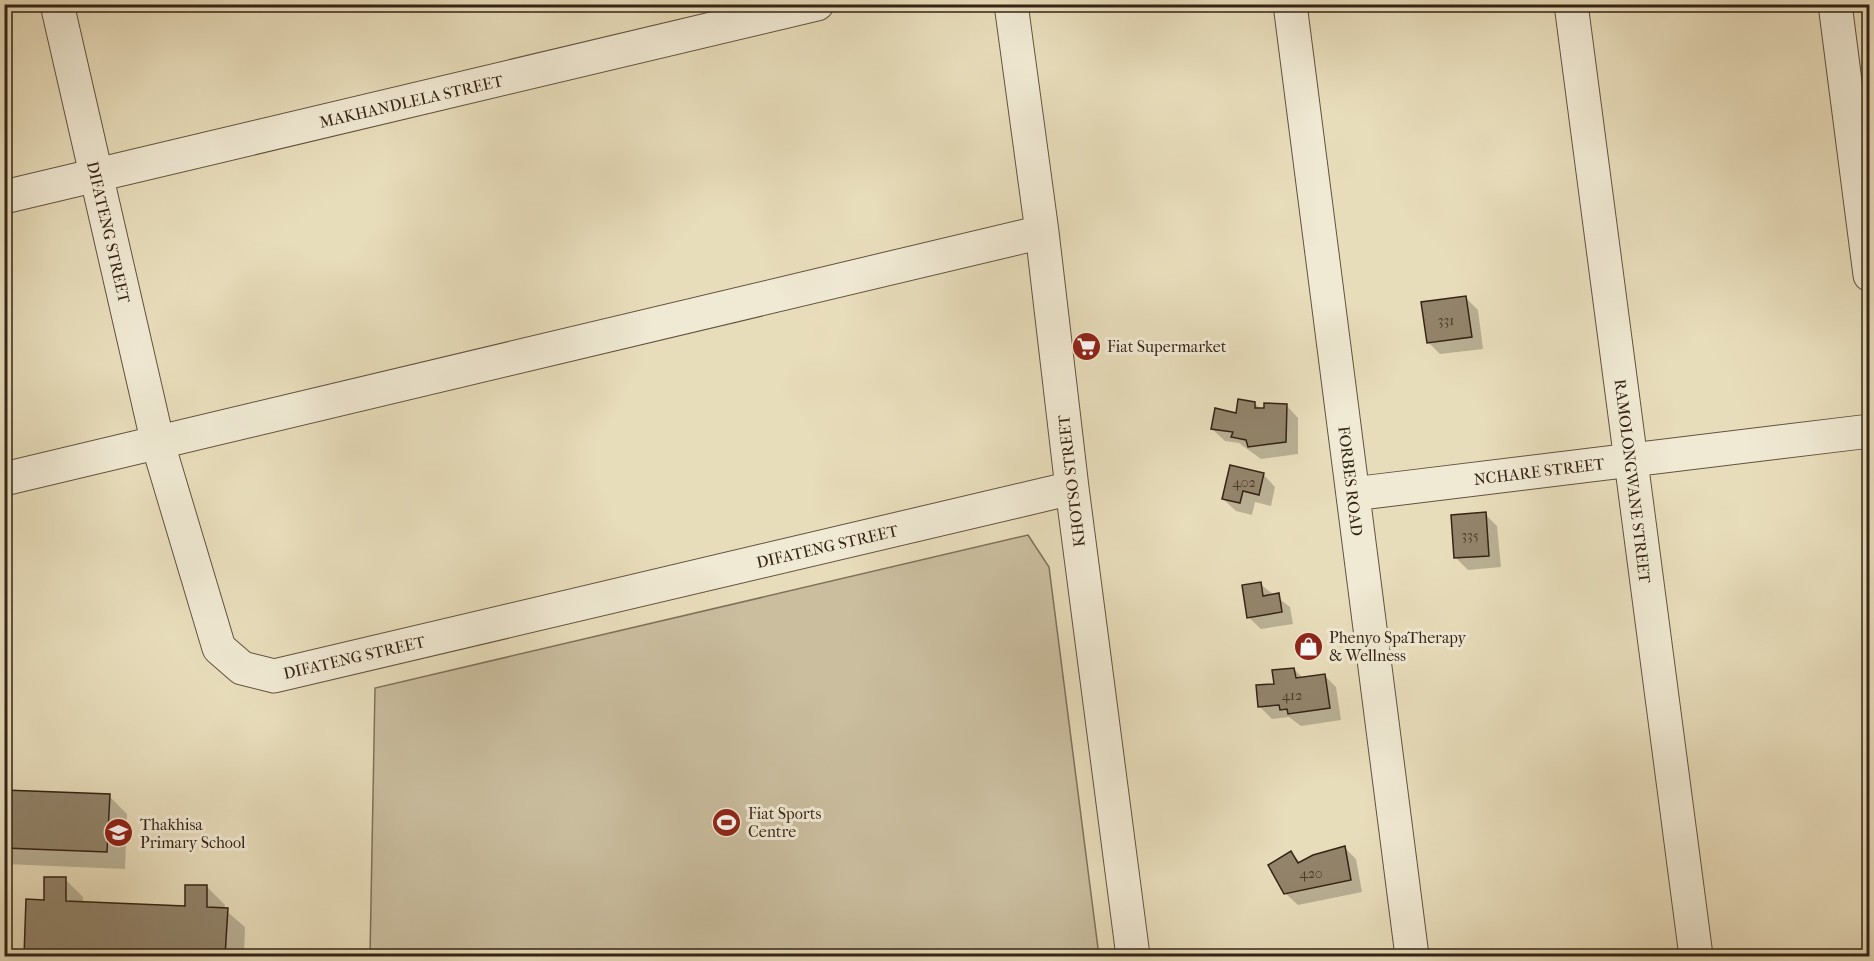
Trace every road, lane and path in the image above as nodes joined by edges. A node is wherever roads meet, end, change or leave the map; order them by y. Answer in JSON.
{"nodes":[{"id":1,"x":57,"y":4,"type":"edge"},
{"id":2,"x":817,"y":4,"type":"edge"},
{"id":3,"x":1011,"y":4,"type":"edge"},
{"id":4,"x":1290,"y":4,"type":"edge"},
{"id":5,"x":1571,"y":4,"type":"edge"},
{"id":6,"x":1835,"y":4,"type":"edge"},
{"id":7,"x":96,"y":175,"type":"junction"},
{"id":8,"x":4,"y":197,"type":"edge"},
{"id":9,"x":1042,"y":232,"type":"junction"},
{"id":10,"x":1869,"y":275,"type":"edge"},
{"id":11,"x":1869,"y":431,"type":"edge"},
{"id":12,"x":158,"y":444,"type":"junction"},
{"id":13,"x":1631,"y":459,"type":"junction"},
{"id":14,"x":4,"y":479,"type":"edge"},
{"id":15,"x":1072,"y":489,"type":"junction"},
{"id":16,"x":1353,"y":494,"type":"junction"},
{"id":17,"x":1133,"y":957,"type":"edge"},
{"id":18,"x":1412,"y":957,"type":"edge"},
{"id":19,"x":1695,"y":957,"type":"edge"}],
"edges":[{"from":1,"to":7,"type":"street","name":"DIFATENG STREET"},
{"from":2,"to":7,"type":"street","name":"MAKHANDLELA STREET"},
{"from":3,"to":9,"type":"street","name":"KHOTSO STREET"},
{"from":4,"to":16,"type":"street","name":"FORBES ROAD"},
{"from":5,"to":13,"type":"street","name":"RAMOLONGWANE STREET"},
{"from":6,"to":10,"type":"street"},
{"from":7,"to":8,"type":"street","name":"MAKHANDLELA STREET"},
{"from":7,"to":12,"type":"street","name":"DIFATENG STREET"},
{"from":9,"to":12,"type":"street"},
{"from":9,"to":15,"type":"street","name":"KHOTSO STREET"},
{"from":11,"to":13,"type":"street","name":"NCHARE STREET"},
{"from":12,"to":14,"type":"street"},
{"from":12,"to":15,"type":"street","name":"DIFATENG STREET"},
{"from":13,"to":16,"type":"street","name":"NCHARE STREET"},
{"from":13,"to":19,"type":"street","name":"RAMOLONGWANE STREET"},
{"from":15,"to":17,"type":"street","name":"KHOTSO STREET"},
{"from":16,"to":18,"type":"street","name":"FORBES ROAD"}]}
